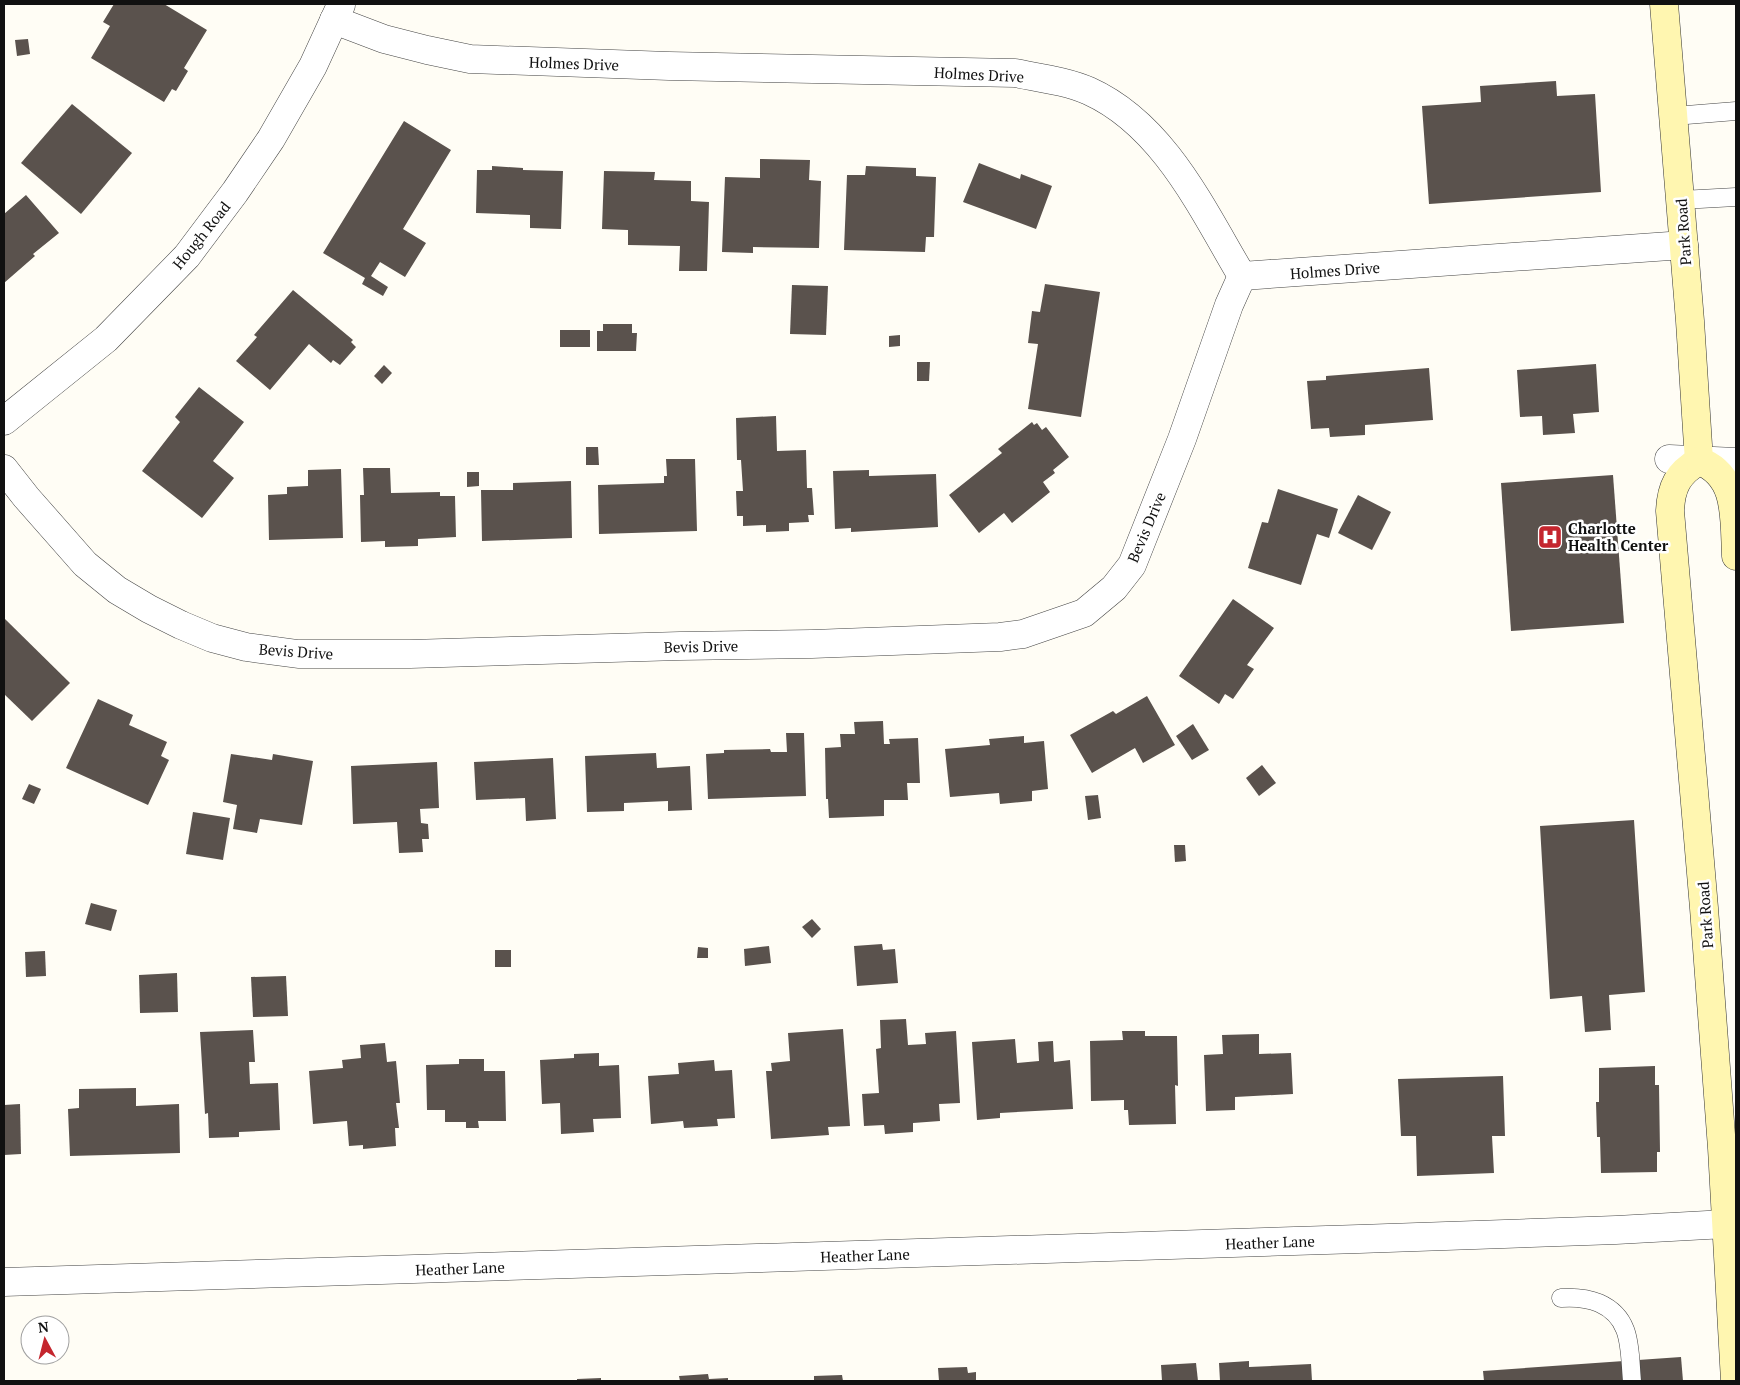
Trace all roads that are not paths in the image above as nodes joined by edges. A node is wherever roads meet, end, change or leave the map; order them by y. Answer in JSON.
{"nodes":[{"id":1,"x":1664,"y":4,"type":"edge"},
{"id":2,"x":338,"y":12,"type":"edge"},
{"id":3,"x":1736,"y":111,"type":"edge"},
{"id":4,"x":1674,"y":116,"type":"junction"},
{"id":5,"x":1736,"y":197,"type":"edge"},
{"id":6,"x":1681,"y":200,"type":"junction"},
{"id":7,"x":1684,"y":245,"type":"junction"},
{"id":8,"x":1242,"y":276,"type":"junction"},
{"id":9,"x":4,"y":420,"type":"edge"},
{"id":10,"x":1668,"y":459,"type":"dead end"},
{"id":11,"x":1699,"y":461,"type":"junction"},
{"id":12,"x":1736,"y":462,"type":"edge"},
{"id":13,"x":4,"y":469,"type":"edge"},
{"id":14,"x":1736,"y":556,"type":"edge"},
{"id":15,"x":1733,"y":1227,"type":"edge"},
{"id":16,"x":4,"y":1282,"type":"edge"},
{"id":17,"x":1561,"y":1298,"type":"dead end"},
{"id":18,"x":1632,"y":1381,"type":"edge"},
{"id":19,"x":1734,"y":1381,"type":"edge"}],
"edges":[{"from":1,"to":4,"type":"main road","name":"Park Road"},
{"from":2,"to":8,"type":"street","name":"Holmes Drive"},
{"from":2,"to":9,"type":"street","name":"Hough Road"},
{"from":3,"to":4,"type":"lane"},
{"from":4,"to":6,"type":"main road","name":"Park Road"},
{"from":5,"to":6,"type":"lane"},
{"from":6,"to":7,"type":"main road","name":"Park Road"},
{"from":7,"to":8,"type":"street","name":"Holmes Drive"},
{"from":7,"to":11,"type":"main road","name":"Park Road"},
{"from":8,"to":13,"type":"street","name":"Bevis Drive"},
{"from":10,"to":11,"type":"street"},
{"from":11,"to":12,"type":"street"},
{"from":11,"to":14,"type":"main road"},
{"from":11,"to":15,"type":"main road","name":"Park Road"},
{"from":15,"to":16,"type":"street","name":"Heather Lane"},
{"from":15,"to":19,"type":"main road","name":"Park Road"},
{"from":17,"to":18,"type":"lane"}]}
